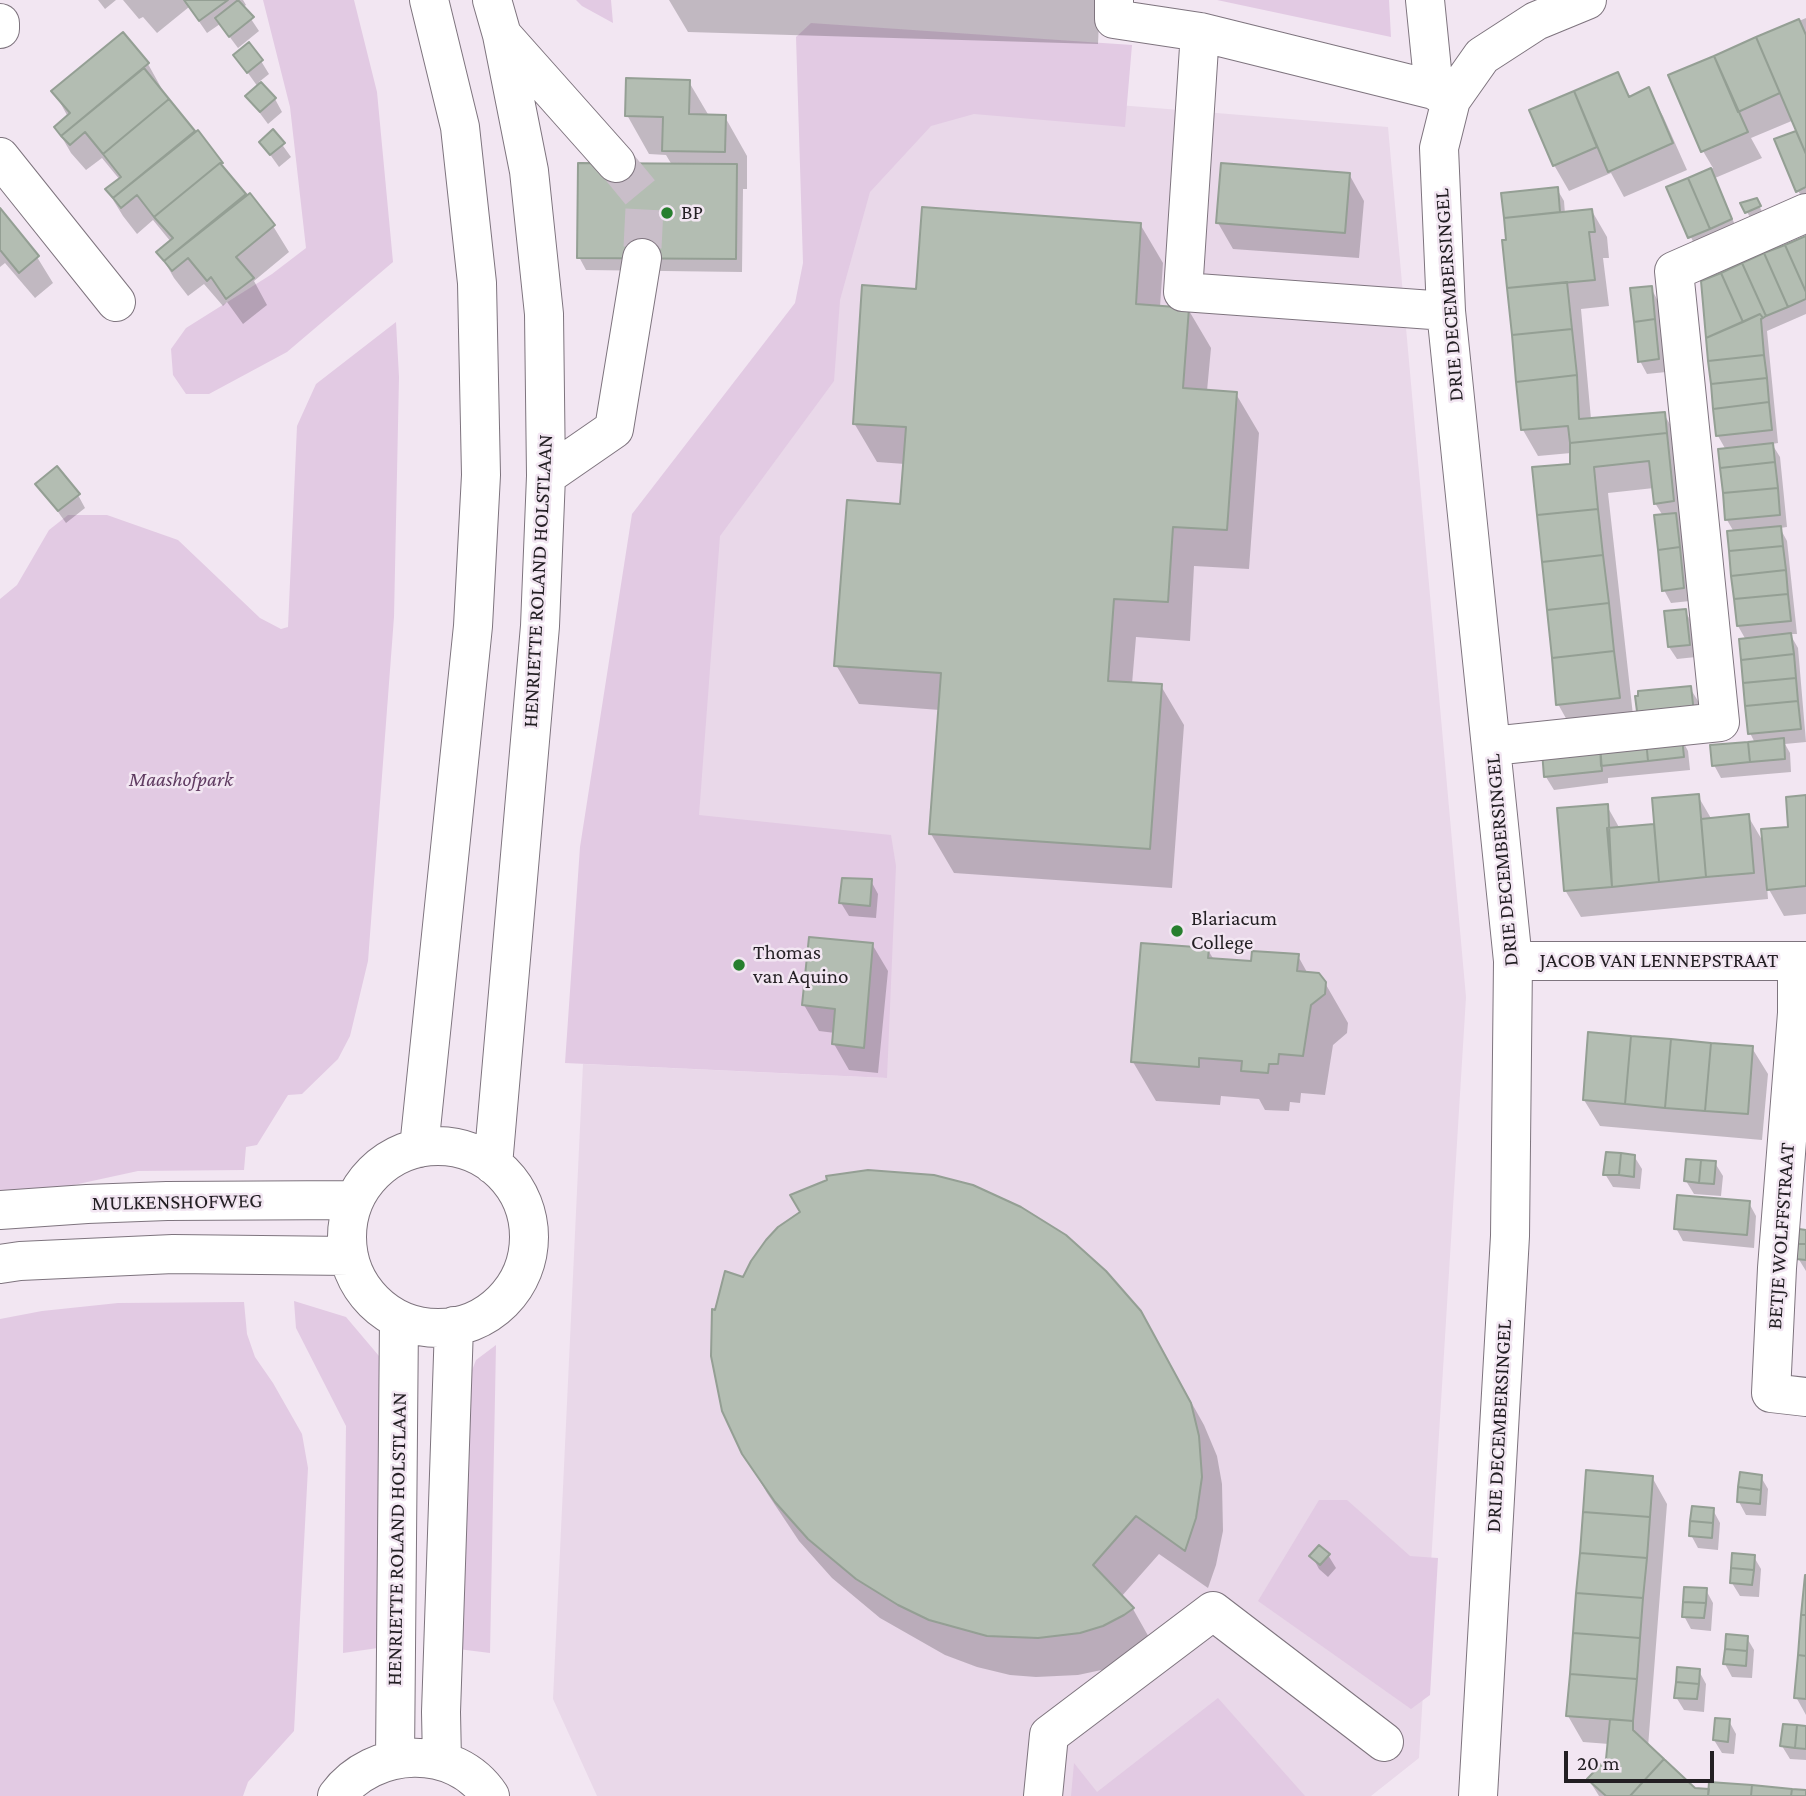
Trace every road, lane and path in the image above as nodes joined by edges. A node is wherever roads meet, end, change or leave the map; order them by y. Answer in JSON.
{"nodes":[{"id":1,"x":429,"y":0,"type":"edge"},
{"id":2,"x":1114,"y":0,"type":"edge"},
{"id":3,"x":1426,"y":0,"type":"edge"},
{"id":4,"x":1587,"y":0,"type":"edge"},
{"id":5,"x":1533,"y":11,"type":"edge"},
{"id":6,"x":497,"y":17,"type":"edge"},
{"id":7,"x":1200,"y":32,"type":"junction"},
{"id":8,"x":1442,"y":95,"type":"junction"},
{"id":9,"x":0,"y":157,"type":"edge"},
{"id":10,"x":616,"y":163,"type":"tunnel mouth"},
{"id":11,"x":1806,"y":213,"type":"edge"},
{"id":12,"x":642,"y":258,"type":"tunnel mouth"},
{"id":13,"x":116,"y":302,"type":"dead end"},
{"id":14,"x":1446,"y":311,"type":"junction"},
{"id":15,"x":546,"y":476,"type":"junction"},
{"id":16,"x":1492,"y":746,"type":"junction"},
{"id":17,"x":1513,"y":961,"type":"junction"},
{"id":18,"x":1801,"y":961,"type":"edge"},
{"id":19,"x":419,"y":1148,"type":"junction"},
{"id":20,"x":493,"y":1165,"type":"junction"},
{"id":21,"x":354,"y":1200,"type":"junction"},
{"id":22,"x":0,"y":1210,"type":"edge"},
{"id":23,"x":349,"y":1256,"type":"junction"},
{"id":24,"x":0,"y":1264,"type":"edge"},
{"id":25,"x":399,"y":1320,"type":"junction"},
{"id":26,"x":454,"y":1326,"type":"junction"},
{"id":27,"x":1806,"y":1396,"type":"edge"},
{"id":28,"x":1384,"y":1742,"type":"dead end"},
{"id":29,"x":394,"y":1759,"type":"junction"},
{"id":30,"x":442,"y":1761,"type":"junction"},
{"id":31,"x":337,"y":1796,"type":"edge"},
{"id":32,"x":490,"y":1796,"type":"edge"},
{"id":33,"x":1043,"y":1796,"type":"edge"},
{"id":34,"x":1478,"y":1796,"type":"edge"}],
"edges":[{"from":1,"to":19,"type":"street"},
{"from":2,"to":7,"type":"street"},
{"from":3,"to":8,"type":"street"},
{"from":4,"to":5,"type":"street","name":"DRIE DECEMBERSINGEL"},
{"from":5,"to":8,"type":"street","name":"DRIE DECEMBERSINGEL"},
{"from":6,"to":10,"type":"street"},
{"from":6,"to":15,"type":"street","name":"HENRIETTE ROLAND HOLSTLAAN"},
{"from":7,"to":8,"type":"street"},
{"from":7,"to":14,"type":"street"},
{"from":8,"to":14,"type":"street","name":"DRIE DECEMBERSINGEL"},
{"from":9,"to":13,"type":"street"},
{"from":11,"to":16,"type":"street"},
{"from":12,"to":15,"type":"street"},
{"from":14,"to":16,"type":"street","name":"DRIE DECEMBERSINGEL"},
{"from":15,"to":20,"type":"street","name":"HENRIETTE ROLAND HOLSTLAAN"},
{"from":16,"to":17,"type":"street","name":"DRIE DECEMBERSINGEL"},
{"from":17,"to":18,"type":"street","name":"JACOB VAN LENNEPSTRAAT"},
{"from":17,"to":34,"type":"street","name":"DRIE DECEMBERSINGEL"},
{"from":18,"to":27,"type":"street","name":"BETJE WOLFFSTRAAT"},
{"from":19,"to":20,"type":"street"},
{"from":19,"to":21,"type":"street"},
{"from":20,"to":26,"type":"street"},
{"from":21,"to":22,"type":"street","name":"MULKENSHOFWEG"},
{"from":21,"to":23,"type":"street"},
{"from":23,"to":24,"type":"street"},
{"from":23,"to":25,"type":"street"},
{"from":25,"to":26,"type":"street"},
{"from":25,"to":29,"type":"street","name":"HENRIETTE ROLAND HOLSTLAAN"},
{"from":26,"to":30,"type":"street"},
{"from":28,"to":33,"type":"street"},
{"from":29,"to":30,"type":"street"},
{"from":29,"to":31,"type":"street"},
{"from":30,"to":32,"type":"street"}]}
